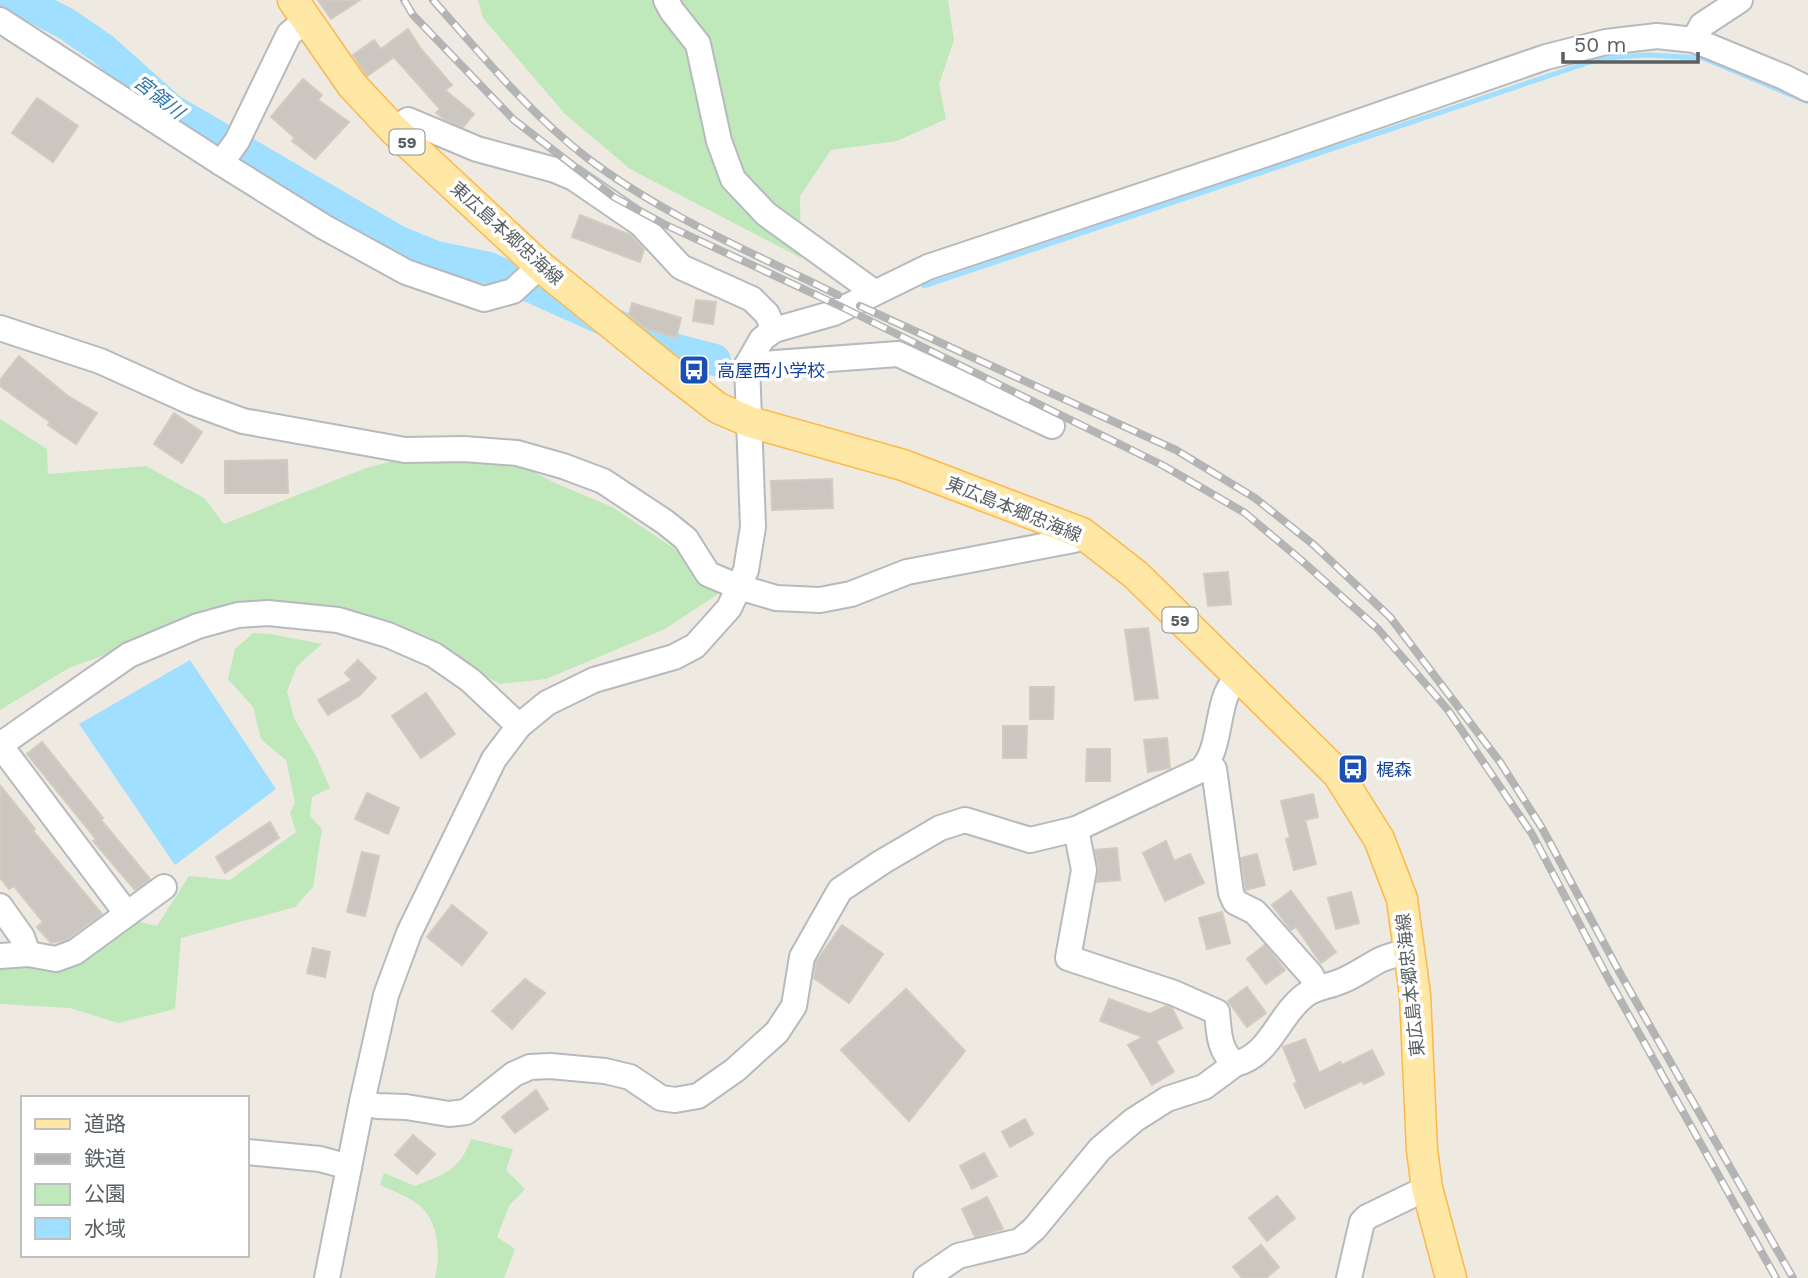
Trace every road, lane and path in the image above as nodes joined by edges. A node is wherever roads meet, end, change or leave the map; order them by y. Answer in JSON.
{"nodes":[{"id":1,"x":666,"y":0,"type":"edge"},
{"id":2,"x":1740,"y":0,"type":"edge"},
{"id":3,"x":299,"y":10,"type":"edge"},
{"id":4,"x":0,"y":20,"type":"edge"},
{"id":5,"x":1694,"y":40,"type":"junction"},
{"id":6,"x":1808,"y":89,"type":"edge"},
{"id":7,"x":394,"y":130,"type":"junction"},
{"id":8,"x":229,"y":152,"type":"junction"},
{"id":9,"x":540,"y":265,"type":"junction"},
{"id":10,"x":874,"y":292,"type":"junction"},
{"id":11,"x":0,"y":328,"type":"edge"},
{"id":12,"x":775,"y":330,"type":"junction"},
{"id":13,"x":747,"y":365,"type":"junction"},
{"id":14,"x":750,"y":422,"type":"junction"},
{"id":15,"x":1052,"y":426,"type":"dead end"},
{"id":16,"x":1082,"y":533,"type":"junction"},
{"id":17,"x":739,"y":587,"type":"junction"},
{"id":18,"x":1237,"y":675,"type":"junction"},
{"id":19,"x":519,"y":726,"type":"junction"},
{"id":20,"x":0,"y":745,"type":"edge"},
{"id":21,"x":1206,"y":764,"type":"junction"},
{"id":22,"x":1076,"y":829,"type":"junction"},
{"id":23,"x":164,"y":887,"type":"dead end"},
{"id":24,"x":0,"y":906,"type":"edge"},
{"id":25,"x":127,"y":914,"type":"junction"},
{"id":26,"x":1409,"y":950,"type":"junction"},
{"id":27,"x":28,"y":954,"type":"junction"},
{"id":28,"x":0,"y":956,"type":"edge"},
{"id":29,"x":1317,"y":987,"type":"junction"},
{"id":30,"x":1235,"y":1064,"type":"junction"},
{"id":31,"x":362,"y":1102,"type":"junction"},
{"id":32,"x":248,"y":1152,"type":"edge"},
{"id":33,"x":349,"y":1167,"type":"junction"},
{"id":34,"x":1427,"y":1188,"type":"junction"},
{"id":35,"x":327,"y":1278,"type":"edge"},
{"id":36,"x":926,"y":1278,"type":"edge"},
{"id":37,"x":1349,"y":1278,"type":"edge"},
{"id":38,"x":1451,"y":1278,"type":"edge"}],
"edges":[{"from":1,"to":10,"type":"street"},
{"from":2,"to":5,"type":"street"},
{"from":3,"to":7,"type":"main road","name":"東広島本郷忠海線","number":"59"},
{"from":3,"to":8,"type":"street"},
{"from":4,"to":8,"type":"street"},
{"from":5,"to":6,"type":"street"},
{"from":5,"to":10,"type":"street"},
{"from":7,"to":9,"type":"main road","name":"東広島本郷忠海線","number":"59"},
{"from":7,"to":12,"type":"street"},
{"from":8,"to":9,"type":"street"},
{"from":9,"to":14,"type":"main road","name":"東広島本郷忠海線","number":"59"},
{"from":10,"to":12,"type":"street"},
{"from":11,"to":17,"type":"street"},
{"from":12,"to":13,"type":"street"},
{"from":13,"to":14,"type":"street"},
{"from":13,"to":15,"type":"street"},
{"from":14,"to":16,"type":"main road","name":"東広島本郷忠海線","number":"59"},
{"from":14,"to":17,"type":"street"},
{"from":16,"to":17,"type":"street"},
{"from":16,"to":18,"type":"main road","name":"東広島本郷忠海線","number":"59"},
{"from":17,"to":19,"type":"street"},
{"from":18,"to":21,"type":"street"},
{"from":18,"to":26,"type":"main road","name":"東広島本郷忠海線","number":"59"},
{"from":19,"to":20,"type":"street"},
{"from":19,"to":31,"type":"street"},
{"from":20,"to":25,"type":"street"},
{"from":21,"to":22,"type":"street"},
{"from":21,"to":29,"type":"street"},
{"from":22,"to":30,"type":"street"},
{"from":22,"to":31,"type":"street"},
{"from":23,"to":25,"type":"street"},
{"from":24,"to":27,"type":"street"},
{"from":25,"to":27,"type":"street"},
{"from":26,"to":29,"type":"street"},
{"from":26,"to":34,"type":"main road","name":"東広島本郷忠海線","number":"59"},
{"from":27,"to":28,"type":"street"},
{"from":29,"to":30,"type":"street"},
{"from":30,"to":36,"type":"street"},
{"from":31,"to":33,"type":"street"},
{"from":32,"to":33,"type":"street"},
{"from":33,"to":35,"type":"street"},
{"from":34,"to":37,"type":"street"},
{"from":34,"to":38,"type":"main road","name":"東広島本郷忠海線","number":"59"}]}
